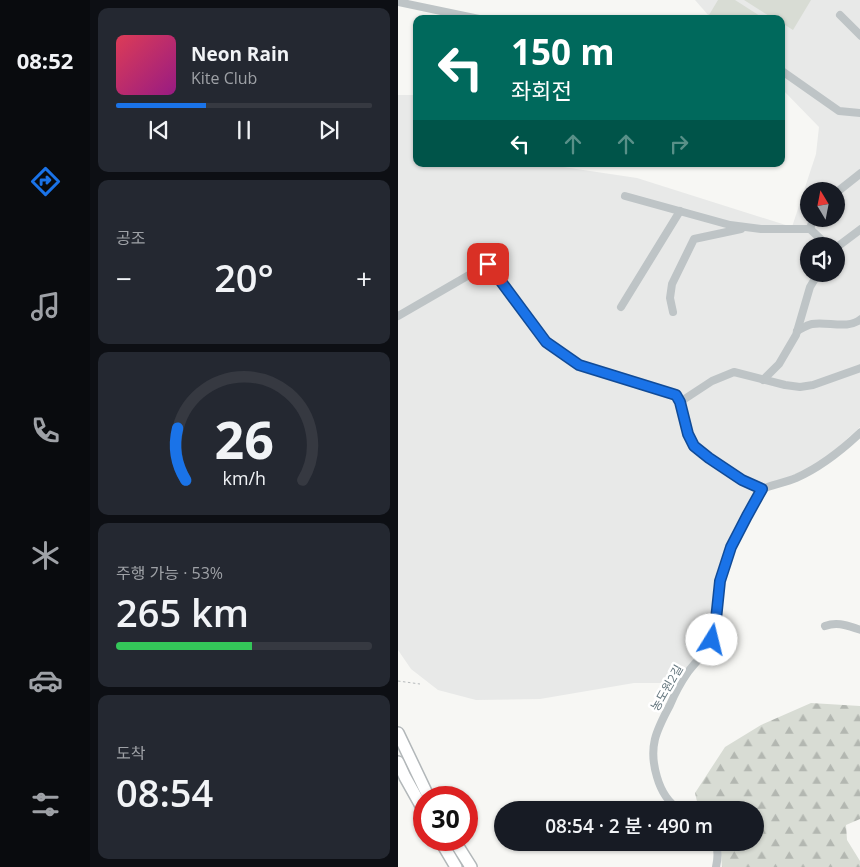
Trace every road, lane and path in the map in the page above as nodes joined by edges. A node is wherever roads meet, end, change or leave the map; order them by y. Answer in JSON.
{"nodes":[{"id":1,"x":398,"y":2,"type":"edge"},
{"id":2,"x":460,"y":15,"type":"edge"},
{"id":3,"x":840,"y":15,"type":"dead end"},
{"id":4,"x":860,"y":36,"type":"edge"},
{"id":5,"x":785,"y":74,"type":"edge"},
{"id":6,"x":860,"y":113,"type":"edge"},
{"id":7,"x":860,"y":172,"type":"edge"},
{"id":8,"x":846,"y":184,"type":"edge"},
{"id":9,"x":625,"y":196,"type":"dead end"},
{"id":10,"x":680,"y":211,"type":"junction"},
{"id":11,"x":748,"y":228,"type":"junction"},
{"id":12,"x":810,"y":229,"type":"joint"},
{"id":13,"x":860,"y":229,"type":"edge"},
{"id":14,"x":818,"y":237,"type":"edge"},
{"id":15,"x":845,"y":241,"type":"edge"},
{"id":16,"x":813,"y":282,"type":"edge"},
{"id":17,"x":621,"y":307,"type":"dead end"},
{"id":18,"x":673,"y":312,"type":"dead end"},
{"id":19,"x":398,"y":316,"type":"edge"},
{"id":20,"x":860,"y":320,"type":"edge"},
{"id":21,"x":797,"y":331,"type":"junction"},
{"id":22,"x":860,"y":368,"type":"edge"},
{"id":23,"x":763,"y":380,"type":"junction"},
{"id":24,"x":680,"y":402,"type":"junction"},
{"id":25,"x":860,"y":432,"type":"edge"},
{"id":26,"x":762,"y":489,"type":"junction"},
{"id":27,"x":825,"y":626,"type":"dead end"},
{"id":28,"x":860,"y":630,"type":"edge"},
{"id":29,"x":398,"y":681,"type":"edge"},
{"id":30,"x":420,"y":684,"type":"dead end"},
{"id":31,"x":398,"y":733,"type":"edge"},
{"id":32,"x":398,"y":762,"type":"edge"},
{"id":33,"x":422,"y":786,"type":"edge"},
{"id":34,"x":413,"y":791,"type":"edge"},
{"id":35,"x":668,"y":801,"type":"edge"},
{"id":36,"x":447,"y":851,"type":"edge"},
{"id":37,"x":461,"y":851,"type":"edge"},
{"id":38,"x":718,"y":851,"type":"edge"},
{"id":39,"x":456,"y":867,"type":"edge"},
{"id":40,"x":471,"y":867,"type":"edge"},
{"id":41,"x":716,"y":867,"type":"edge"}],
"edges":[{"from":1,"to":2,"type":"street"},
{"from":3,"to":4,"type":"street"},
{"from":5,"to":6,"type":"street"},
{"from":7,"to":8,"type":"street"},
{"from":9,"to":10,"type":"street"},
{"from":10,"to":11,"type":"street"},
{"from":10,"to":17,"type":"street"},
{"from":11,"to":12,"type":"street"},
{"from":11,"to":18,"type":"street"},
{"from":12,"to":14,"type":"street"},
{"from":13,"to":15,"type":"street"},
{"from":16,"to":21,"type":"street"},
{"from":19,"to":24,"type":"street"},
{"from":20,"to":21,"type":"street"},
{"from":21,"to":23,"type":"street"},
{"from":22,"to":23,"type":"street"},
{"from":23,"to":24,"type":"street"},
{"from":24,"to":26,"type":"street"},
{"from":25,"to":26,"type":"street"},
{"from":26,"to":35,"type":"street","name":"농도원2길"},
{"from":27,"to":28,"type":"street"},
{"from":29,"to":30,"type":"path"},
{"from":31,"to":33,"type":"highway"},
{"from":32,"to":34,"type":"highway"},
{"from":36,"to":39,"type":"highway"},
{"from":37,"to":40,"type":"highway"},
{"from":38,"to":41,"type":"street"}]}
